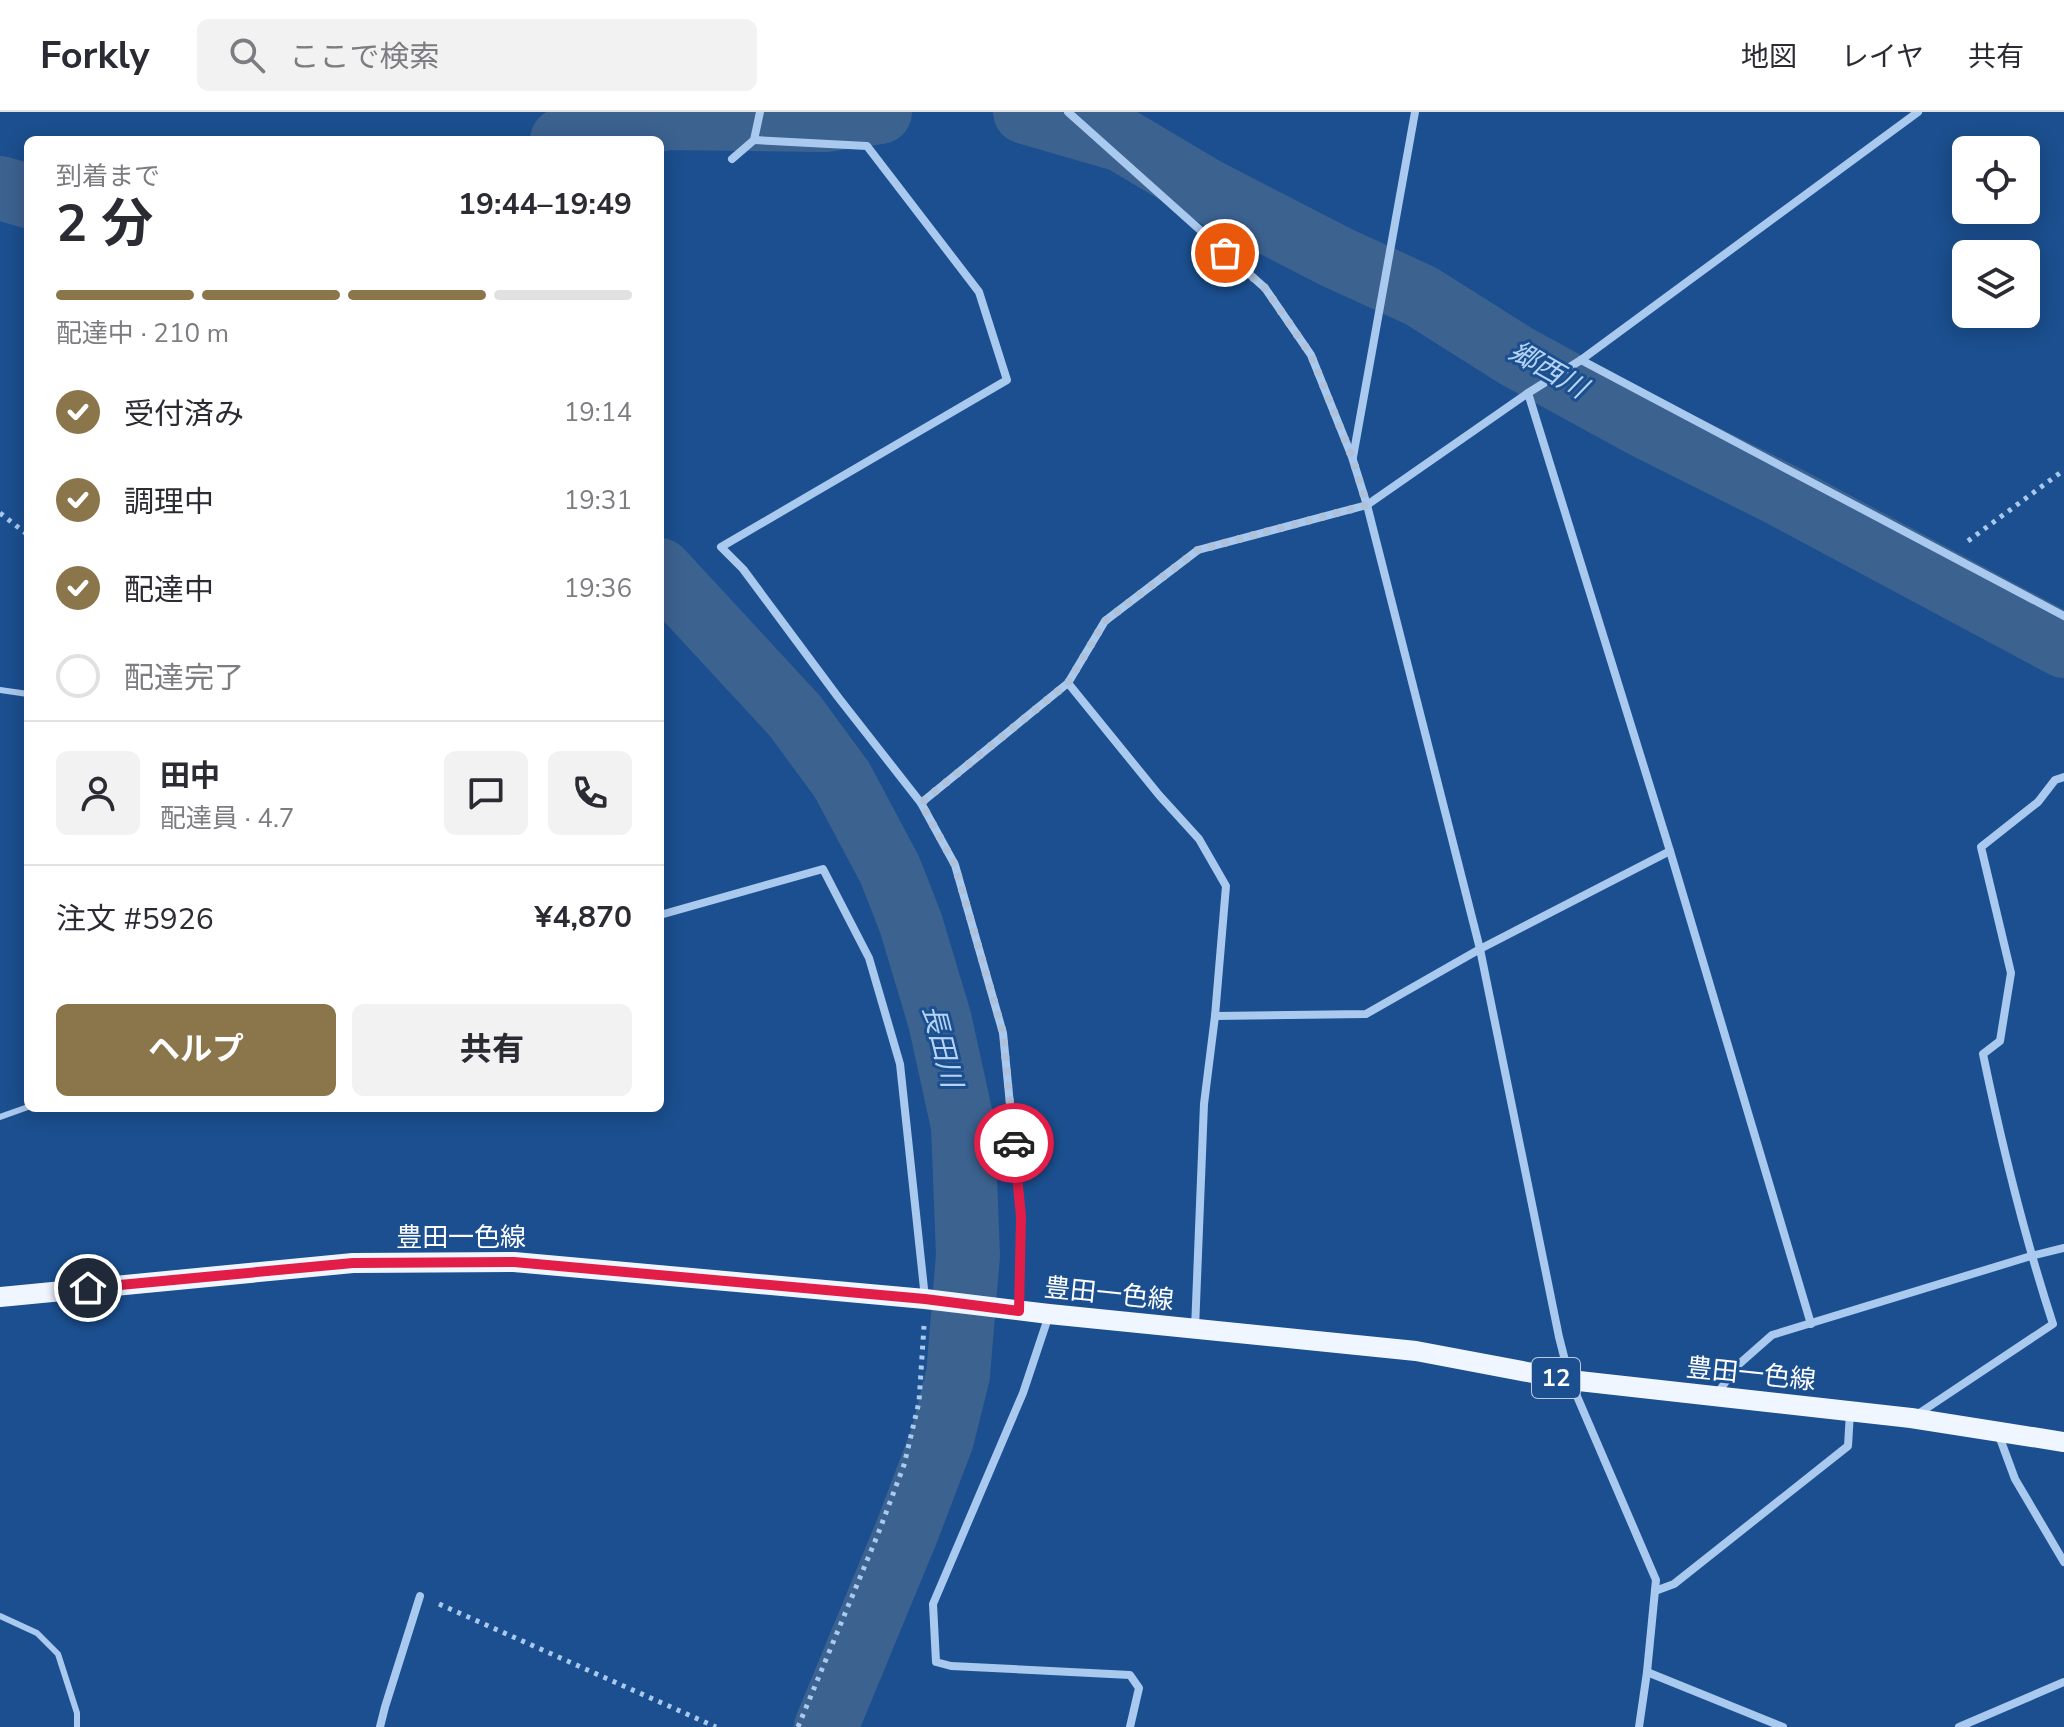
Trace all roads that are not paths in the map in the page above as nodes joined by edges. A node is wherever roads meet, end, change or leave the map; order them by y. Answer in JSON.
{"nodes":[{"id":1,"x":760,"y":112,"type":"edge"},
{"id":2,"x":1068,"y":112,"type":"edge"},
{"id":3,"x":1415,"y":112,"type":"edge"},
{"id":4,"x":1918,"y":112,"type":"edge"},
{"id":5,"x":754,"y":140,"type":"junction"},
{"id":6,"x":732,"y":159,"type":"dead end"},
{"id":7,"x":1581,"y":360,"type":"junction"},
{"id":8,"x":1528,"y":393,"type":"junction"},
{"id":9,"x":1352,"y":457,"type":"junction"},
{"id":10,"x":1367,"y":505,"type":"junction"},
{"id":11,"x":2064,"y":616,"type":"edge"},
{"id":12,"x":1068,"y":683,"type":"junction"},
{"id":13,"x":0,"y":690,"type":"edge"},
{"id":14,"x":24,"y":693,"type":"edge"},
{"id":15,"x":2064,"y":777,"type":"edge"},
{"id":16,"x":921,"y":803,"type":"junction"},
{"id":17,"x":1670,"y":851,"type":"junction"},
{"id":18,"x":664,"y":914,"type":"edge"},
{"id":19,"x":1480,"y":949,"type":"junction"},
{"id":20,"x":1215,"y":1016,"type":"junction"},
{"id":21,"x":24,"y":1108,"type":"edge"},
{"id":22,"x":0,"y":1117,"type":"edge"},
{"id":23,"x":2064,"y":1248,"type":"edge"},
{"id":24,"x":2031,"y":1256,"type":"junction"},
{"id":25,"x":0,"y":1297,"type":"edge"},
{"id":26,"x":925,"y":1299,"type":"junction"},
{"id":27,"x":1019,"y":1311,"type":"junction"},
{"id":28,"x":1049,"y":1314,"type":"junction"},
{"id":29,"x":1811,"y":1324,"type":"junction"},
{"id":30,"x":1195,"y":1329,"type":"junction"},
{"id":31,"x":1570,"y":1380,"type":"junction"},
{"id":32,"x":1715,"y":1396,"type":"junction"},
{"id":33,"x":1850,"y":1411,"type":"junction"},
{"id":34,"x":1911,"y":1418,"type":"junction"},
{"id":35,"x":1998,"y":1432,"type":"junction"},
{"id":36,"x":2064,"y":1442,"type":"edge"},
{"id":37,"x":2064,"y":1562,"type":"edge"},
{"id":38,"x":1655,"y":1591,"type":"junction"},
{"id":39,"x":420,"y":1596,"type":"road end"},
{"id":40,"x":0,"y":1616,"type":"edge"},
{"id":41,"x":1647,"y":1672,"type":"junction"},
{"id":42,"x":2064,"y":1682,"type":"edge"},
{"id":43,"x":77,"y":1727,"type":"edge"},
{"id":44,"x":380,"y":1727,"type":"edge"},
{"id":45,"x":1130,"y":1727,"type":"edge"},
{"id":46,"x":1639,"y":1727,"type":"edge"},
{"id":47,"x":1783,"y":1727,"type":"edge"},
{"id":48,"x":1959,"y":1727,"type":"edge"}],
"edges":[{"from":1,"to":5,"type":"street"},
{"from":2,"to":9,"type":"street"},
{"from":3,"to":9,"type":"street"},
{"from":4,"to":7,"type":"street"},
{"from":5,"to":6,"type":"street"},
{"from":5,"to":16,"type":"street"},
{"from":7,"to":8,"type":"street"},
{"from":7,"to":11,"type":"street"},
{"from":8,"to":10,"type":"street"},
{"from":8,"to":17,"type":"street"},
{"from":9,"to":10,"type":"street"},
{"from":10,"to":12,"type":"street"},
{"from":10,"to":19,"type":"street"},
{"from":12,"to":16,"type":"street"},
{"from":12,"to":20,"type":"street"},
{"from":13,"to":14,"type":"lane"},
{"from":15,"to":24,"type":"street"},
{"from":16,"to":27,"type":"street"},
{"from":17,"to":19,"type":"street"},
{"from":17,"to":29,"type":"street"},
{"from":18,"to":26,"type":"street"},
{"from":19,"to":20,"type":"street"},
{"from":19,"to":31,"type":"street"},
{"from":20,"to":30,"type":"street"},
{"from":21,"to":22,"type":"lane"},
{"from":23,"to":24,"type":"street"},
{"from":24,"to":29,"type":"street"},
{"from":24,"to":34,"type":"street"},
{"from":25,"to":26,"type":"main road","name":"豊田一色線","number":"12"},
{"from":26,"to":27,"type":"main road","name":"豊田一色線","number":"12"},
{"from":27,"to":28,"type":"main road","name":"豊田一色線","number":"12"},
{"from":28,"to":30,"type":"main road","name":"豊田一色線","number":"12"},
{"from":28,"to":45,"type":"street"},
{"from":29,"to":32,"type":"street"},
{"from":30,"to":31,"type":"main road","name":"豊田一色線","number":"12"},
{"from":31,"to":32,"type":"main road","name":"豊田一色線","number":"12"},
{"from":31,"to":38,"type":"street"},
{"from":32,"to":33,"type":"main road","name":"豊田一色線","number":"12"},
{"from":33,"to":34,"type":"main road","name":"豊田一色線","number":"12"},
{"from":33,"to":38,"type":"street"},
{"from":34,"to":35,"type":"main road","name":"豊田一色線","number":"12"},
{"from":35,"to":36,"type":"main road","name":"豊田一色線","number":"12"},
{"from":35,"to":37,"type":"street"},
{"from":38,"to":41,"type":"street"},
{"from":39,"to":44,"type":"street"},
{"from":40,"to":43,"type":"lane"},
{"from":41,"to":46,"type":"street"},
{"from":41,"to":47,"type":"street"},
{"from":42,"to":48,"type":"street"}]}
